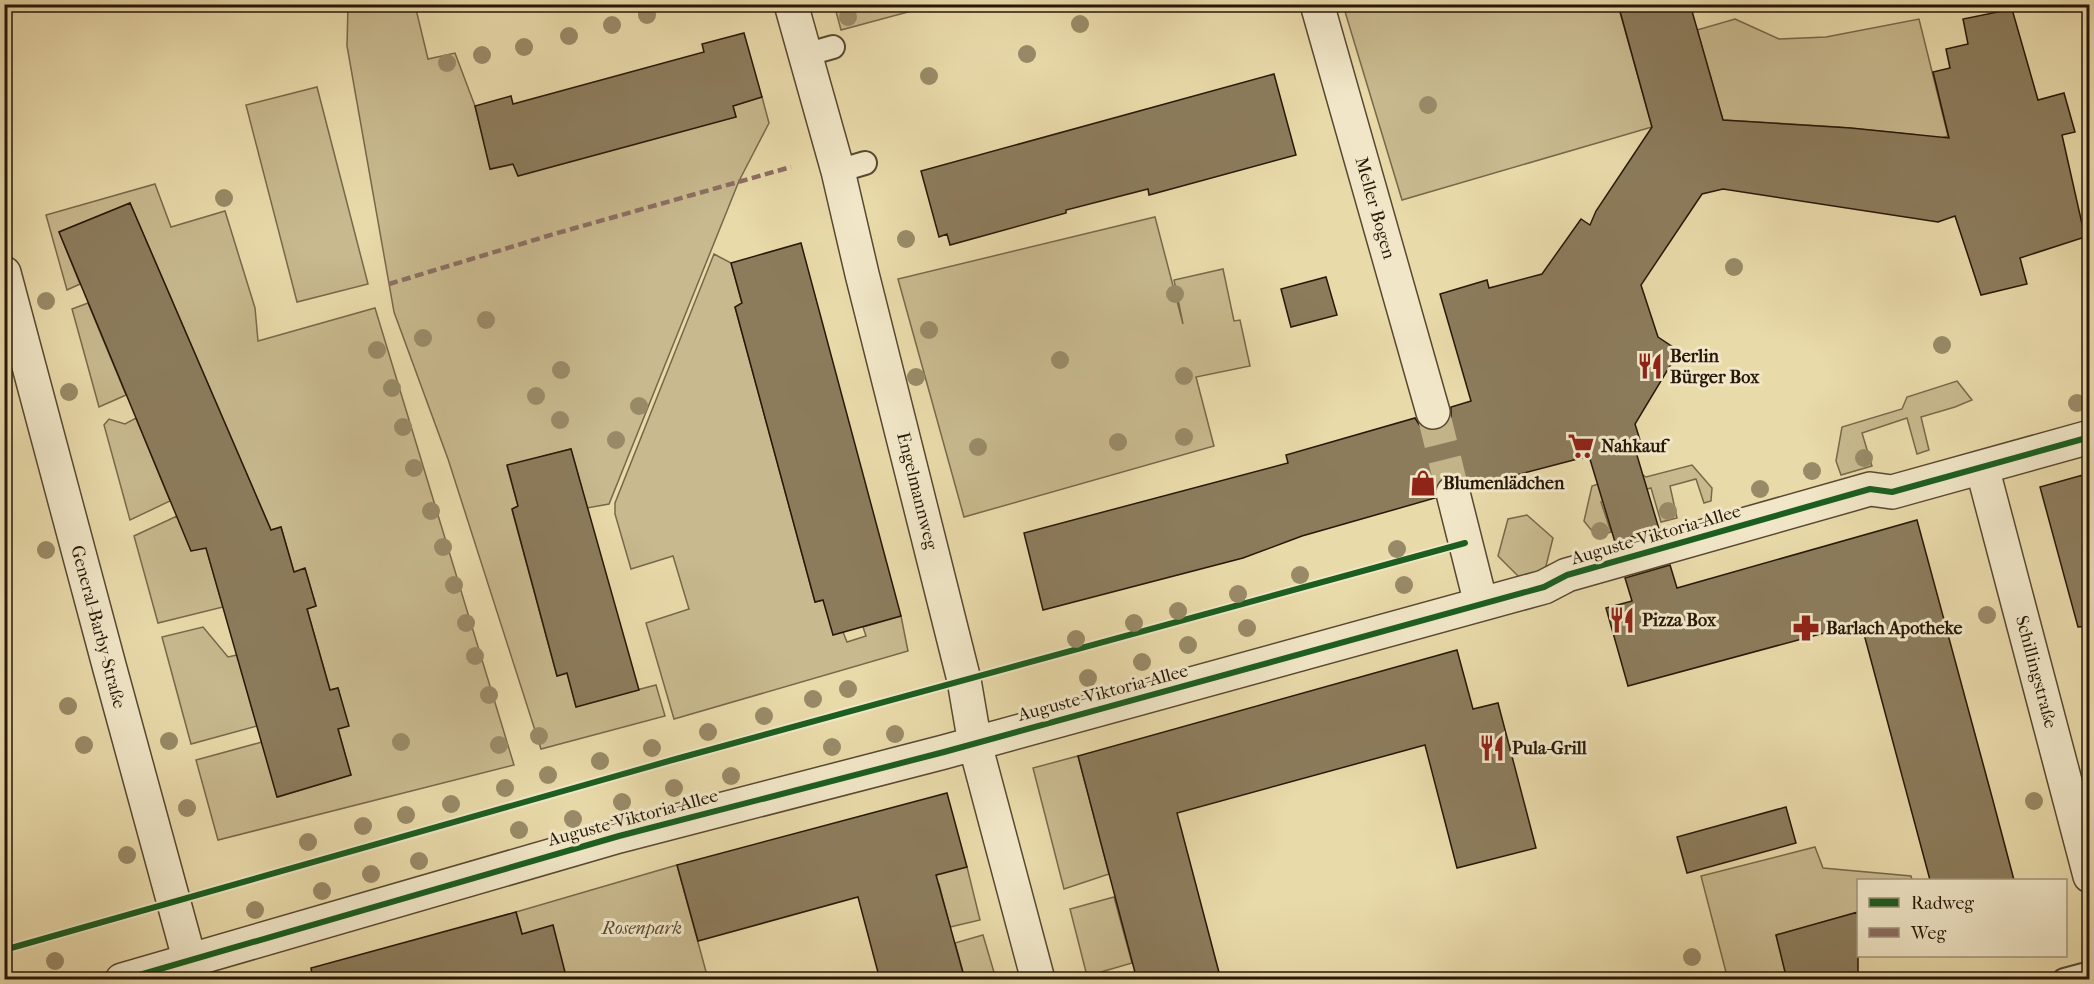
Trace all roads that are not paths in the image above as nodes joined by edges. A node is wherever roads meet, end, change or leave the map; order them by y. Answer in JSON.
{"nodes":[{"id":1,"x":791,"y":4,"type":"edge"},
{"id":2,"x":1317,"y":4,"type":"edge"},
{"id":3,"x":4,"y":273,"type":"edge"},
{"id":4,"x":1433,"y":412,"type":"tunnel mouth"},
{"id":5,"x":2090,"y":437,"type":"edge"},
{"id":6,"x":1982,"y":467,"type":"junction"},
{"id":7,"x":1453,"y":493,"type":"tunnel mouth"},
{"id":8,"x":1481,"y":604,"type":"junction"},
{"id":9,"x":975,"y":744,"type":"junction"},
{"id":10,"x":2090,"y":876,"type":"edge"},
{"id":11,"x":193,"y":970,"type":"edge"},
{"id":12,"x":2090,"y":973,"type":"edge"},
{"id":13,"x":122,"y":980,"type":"edge"},
{"id":14,"x":1038,"y":980,"type":"edge"},
{"id":15,"x":2064,"y":980,"type":"edge"}],
"edges":[{"from":1,"to":9,"type":"street","name":"Engelmannweg"},
{"from":2,"to":4,"type":"street","name":"Meller Bogen"},
{"from":3,"to":11,"type":"street","name":"General-Barby-Straße"},
{"from":5,"to":6,"type":"street","name":"Auguste-Viktoria-Allee"},
{"from":6,"to":8,"type":"street","name":"Auguste-Viktoria-Allee"},
{"from":6,"to":10,"type":"street","name":"Schillingstraße"},
{"from":7,"to":8,"type":"street"},
{"from":8,"to":9,"type":"street","name":"Auguste-Viktoria-Allee"},
{"from":9,"to":11,"type":"street","name":"Auguste-Viktoria-Allee"},
{"from":9,"to":14,"type":"street","name":"Engelmannweg"},
{"from":11,"to":13,"type":"street","name":"Auguste-Viktoria-Allee"},
{"from":12,"to":15,"type":"lane"}]}
